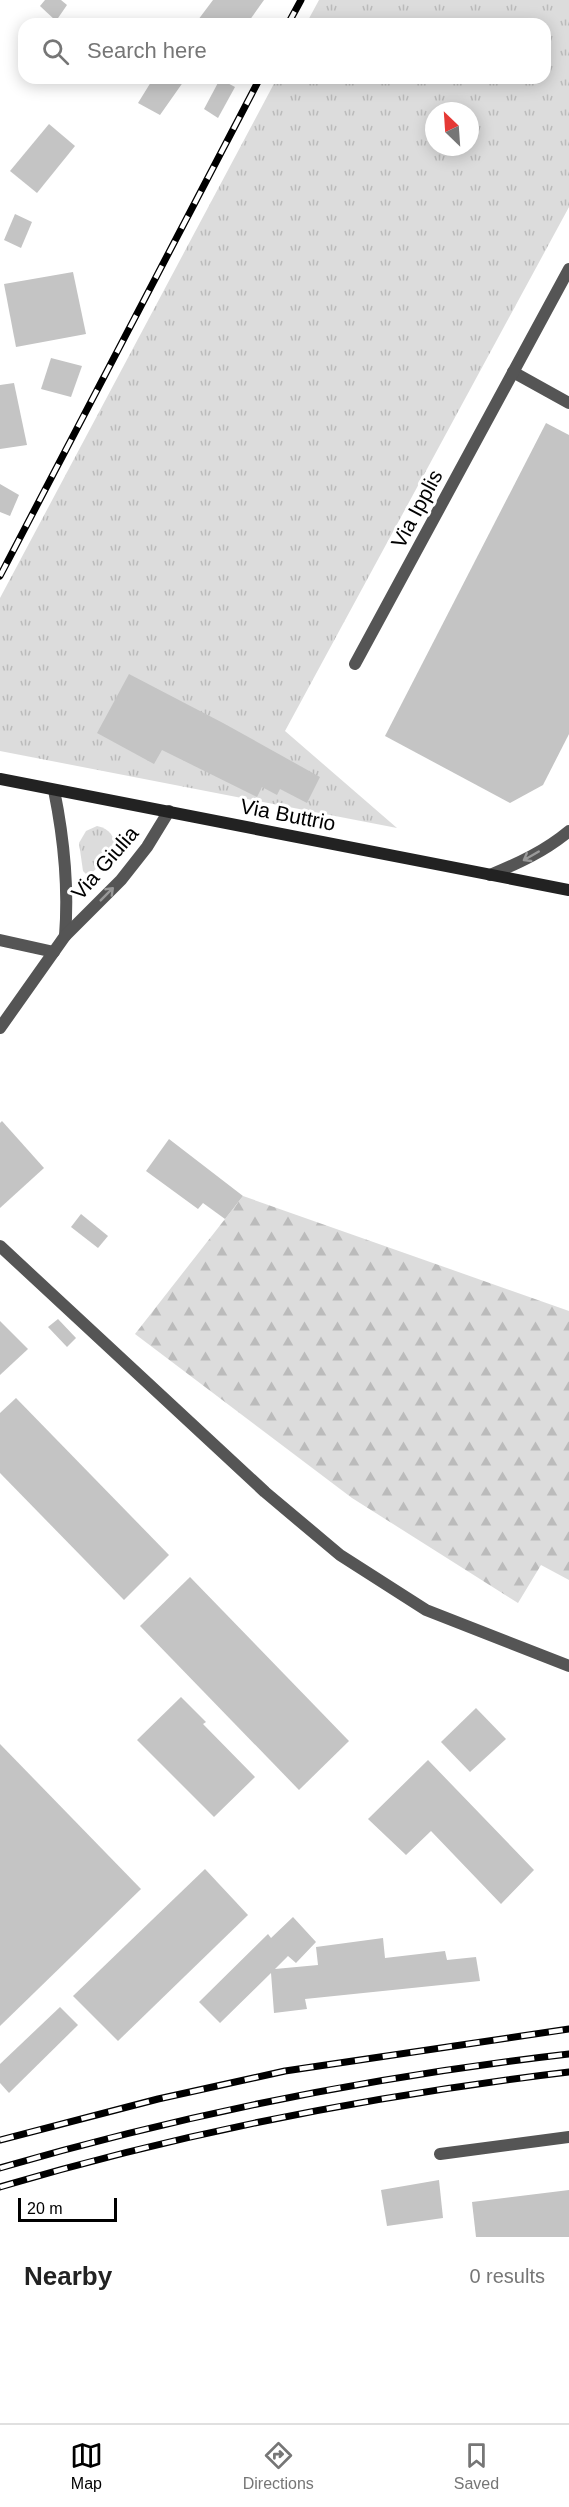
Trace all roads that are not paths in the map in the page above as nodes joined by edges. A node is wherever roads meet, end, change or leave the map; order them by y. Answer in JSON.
{"nodes":[{"id":1,"x":569,"y":269,"type":"edge"},
{"id":2,"x":513,"y":372,"type":"junction"},
{"id":3,"x":569,"y":403,"type":"edge"},
{"id":4,"x":355,"y":664,"type":"dead end"},
{"id":5,"x":0,"y":779,"type":"edge"},
{"id":6,"x":54,"y":790,"type":"junction"},
{"id":7,"x":169,"y":811,"type":"junction"},
{"id":8,"x":569,"y":831,"type":"edge"},
{"id":9,"x":490,"y":874,"type":"junction"},
{"id":10,"x":569,"y":890,"type":"edge"},
{"id":11,"x":65,"y":936,"type":"junction"},
{"id":12,"x":0,"y":940,"type":"edge"},
{"id":13,"x":54,"y":952,"type":"junction"},
{"id":14,"x":0,"y":1028,"type":"edge"},
{"id":15,"x":0,"y":1246,"type":"edge"},
{"id":16,"x":569,"y":1666,"type":"edge"},
{"id":17,"x":569,"y":2137,"type":"edge"},
{"id":18,"x":440,"y":2154,"type":"dead end"}],
"edges":[{"from":1,"to":2,"type":"street","name":"Via Ipplis"},
{"from":2,"to":3,"type":"street"},
{"from":2,"to":4,"type":"street","name":"Via Ipplis"},
{"from":5,"to":6,"type":"street","name":"Via Buttrio"},
{"from":6,"to":7,"type":"street","name":"Via Buttrio"},
{"from":6,"to":11,"type":"street","name":"Via Giulia"},
{"from":7,"to":9,"type":"street","name":"Via Buttrio"},
{"from":11,"to":7,"type":"street","name":"Via Giulia","one_way":true},
{"from":8,"to":9,"type":"street","one_way":true},
{"from":9,"to":10,"type":"street","name":"Via Buttrio"},
{"from":11,"to":13,"type":"street","name":"Via Giulia"},
{"from":12,"to":13,"type":"street"},
{"from":13,"to":14,"type":"street","name":"Via Giulia"},
{"from":15,"to":16,"type":"street"},
{"from":17,"to":18,"type":"street"}]}
